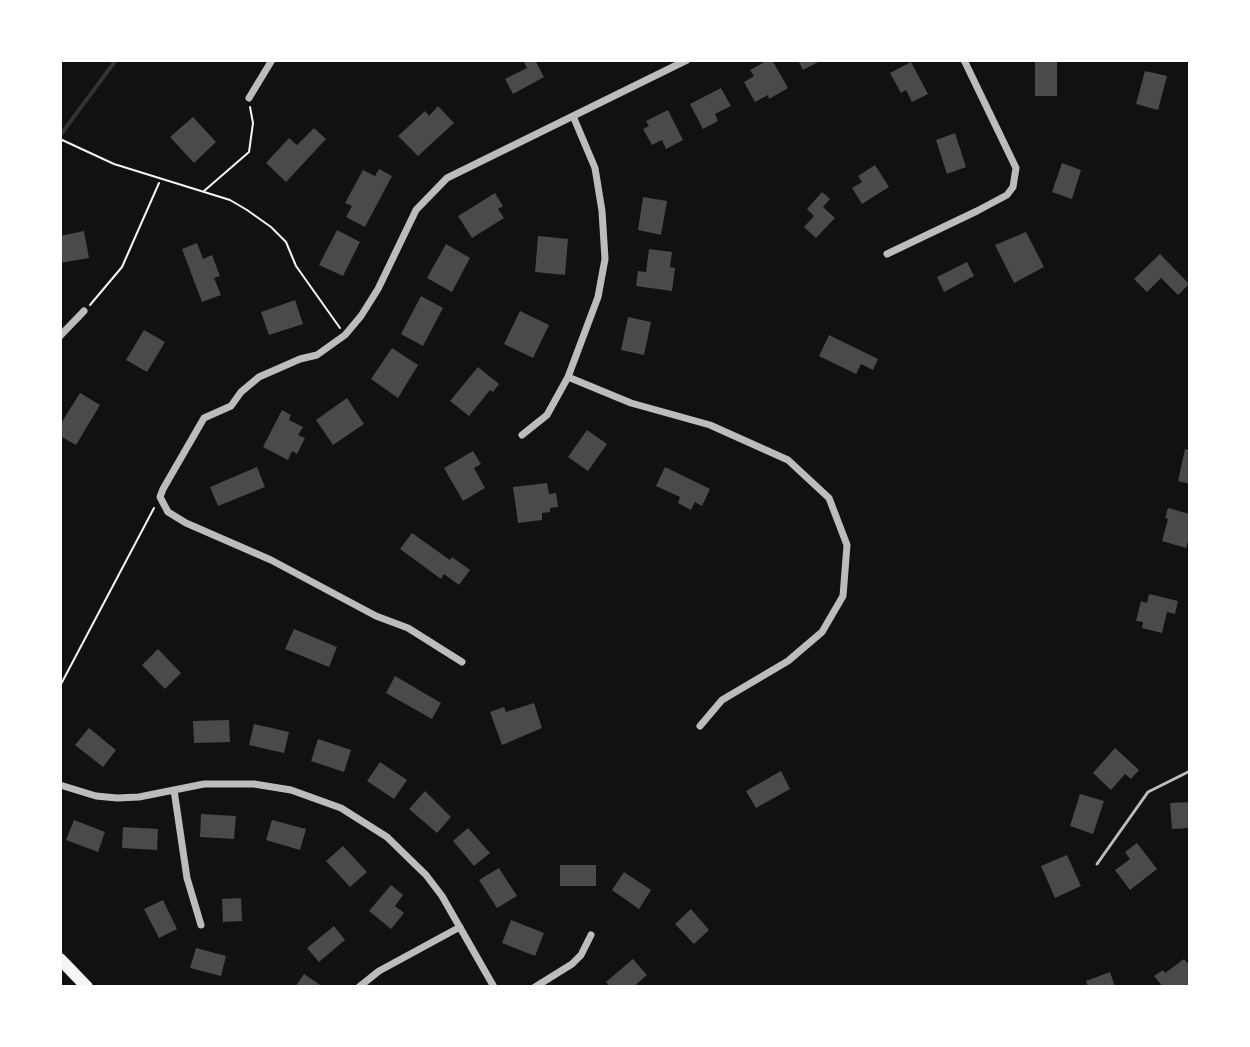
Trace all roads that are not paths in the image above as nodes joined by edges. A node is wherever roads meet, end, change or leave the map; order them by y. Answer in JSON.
{"nodes":[{"id":1,"x":272,"y":60,"type":"edge"},
{"id":2,"x":687,"y":60,"type":"edge"},
{"id":3,"x":964,"y":60,"type":"edge"},
{"id":4,"x":249,"y":98,"type":"road end"},
{"id":5,"x":573,"y":116,"type":"junction"},
{"id":6,"x":887,"y":254,"type":"dead end"},
{"id":7,"x":84,"y":311,"type":"road end"},
{"id":8,"x":60,"y":336,"type":"edge"},
{"id":9,"x":568,"y":377,"type":"junction"},
{"id":10,"x":522,"y":435,"type":"dead end"},
{"id":11,"x":462,"y":662,"type":"dead end"},
{"id":12,"x":700,"y":726,"type":"dead end"},
{"id":13,"x":1190,"y":771,"type":"edge"},
{"id":14,"x":60,"y":785,"type":"edge"},
{"id":15,"x":174,"y":790,"type":"junction"},
{"id":16,"x":1097,"y":864,"type":"dead end"},
{"id":17,"x":201,"y":925,"type":"dead end"},
{"id":18,"x":460,"y":927,"type":"junction"},
{"id":19,"x":591,"y":935,"type":"dead end"},
{"id":20,"x":60,"y":959,"type":"edge"},
{"id":21,"x":87,"y":987,"type":"edge"},
{"id":22,"x":359,"y":987,"type":"edge"},
{"id":23,"x":494,"y":987,"type":"edge"},
{"id":24,"x":535,"y":987,"type":"edge"}],
"edges":[{"from":1,"to":4,"type":"street"},
{"from":2,"to":5,"type":"street"},
{"from":3,"to":6,"type":"street"},
{"from":5,"to":9,"type":"street"},
{"from":5,"to":11,"type":"street"},
{"from":7,"to":8,"type":"street"},
{"from":9,"to":10,"type":"street"},
{"from":9,"to":12,"type":"street"},
{"from":13,"to":16,"type":"lane"},
{"from":14,"to":15,"type":"street"},
{"from":15,"to":17,"type":"street"},
{"from":15,"to":18,"type":"street"},
{"from":18,"to":22,"type":"street"},
{"from":18,"to":23,"type":"street"},
{"from":19,"to":24,"type":"street"},
{"from":20,"to":21,"type":"highway"}]}
